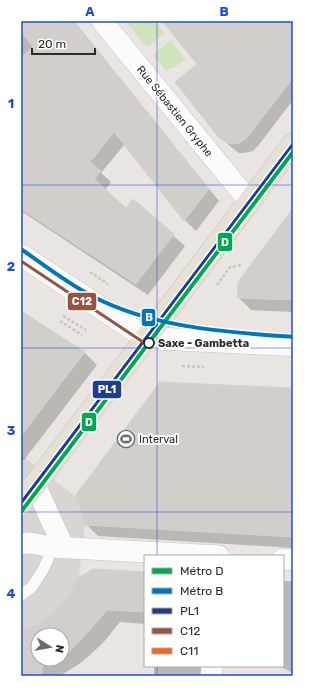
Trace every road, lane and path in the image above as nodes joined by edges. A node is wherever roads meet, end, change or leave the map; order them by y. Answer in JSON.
{"nodes":[{"id":1,"x":102,"y":21,"type":"edge"},
{"id":2,"x":293,"y":144,"type":"edge"},
{"id":3,"x":249,"y":201,"type":"junction"},
{"id":4,"x":21,"y":255,"type":"edge"},
{"id":5,"x":241,"y":265,"type":"dead end"},
{"id":6,"x":90,"y":272,"type":"dead end"},
{"id":7,"x":108,"y":284,"type":"dead end"},
{"id":8,"x":217,"y":285,"type":"dead end"},
{"id":9,"x":63,"y":316,"type":"dead end"},
{"id":10,"x":60,"y":321,"type":"dead end"},
{"id":11,"x":86,"y":330,"type":"dead end"},
{"id":12,"x":82,"y":335,"type":"dead end"},
{"id":13,"x":146,"y":338,"type":"junction"},
{"id":14,"x":293,"y":345,"type":"edge"},
{"id":15,"x":182,"y":366,"type":"dead end"},
{"id":16,"x":204,"y":367,"type":"dead end"},
{"id":17,"x":35,"y":485,"type":"junction"},
{"id":18,"x":21,"y":503,"type":"edge"},
{"id":19,"x":21,"y":544,"type":"edge"},
{"id":20,"x":59,"y":547,"type":"junction"},
{"id":21,"x":201,"y":555,"type":"edge"},
{"id":22,"x":21,"y":595,"type":"edge"}],
"edges":[{"from":1,"to":3,"type":"street","name":"Rue Sébastien Gryphe"},
{"from":2,"to":3,"type":"main road"},
{"from":3,"to":13,"type":"main road"},
{"from":4,"to":13,"type":"main road"},
{"from":5,"to":8,"type":"path"},
{"from":6,"to":7,"type":"path"},
{"from":9,"to":11,"type":"path"},
{"from":10,"to":12,"type":"path"},
{"from":13,"to":14,"type":"main road"},
{"from":13,"to":17,"type":"main road"},
{"from":15,"to":16,"type":"path"},
{"from":17,"to":18,"type":"main road"},
{"from":17,"to":20,"type":"street"},
{"from":19,"to":20,"type":"street"},
{"from":20,"to":21,"type":"street"},
{"from":20,"to":22,"type":"lane"}]}
